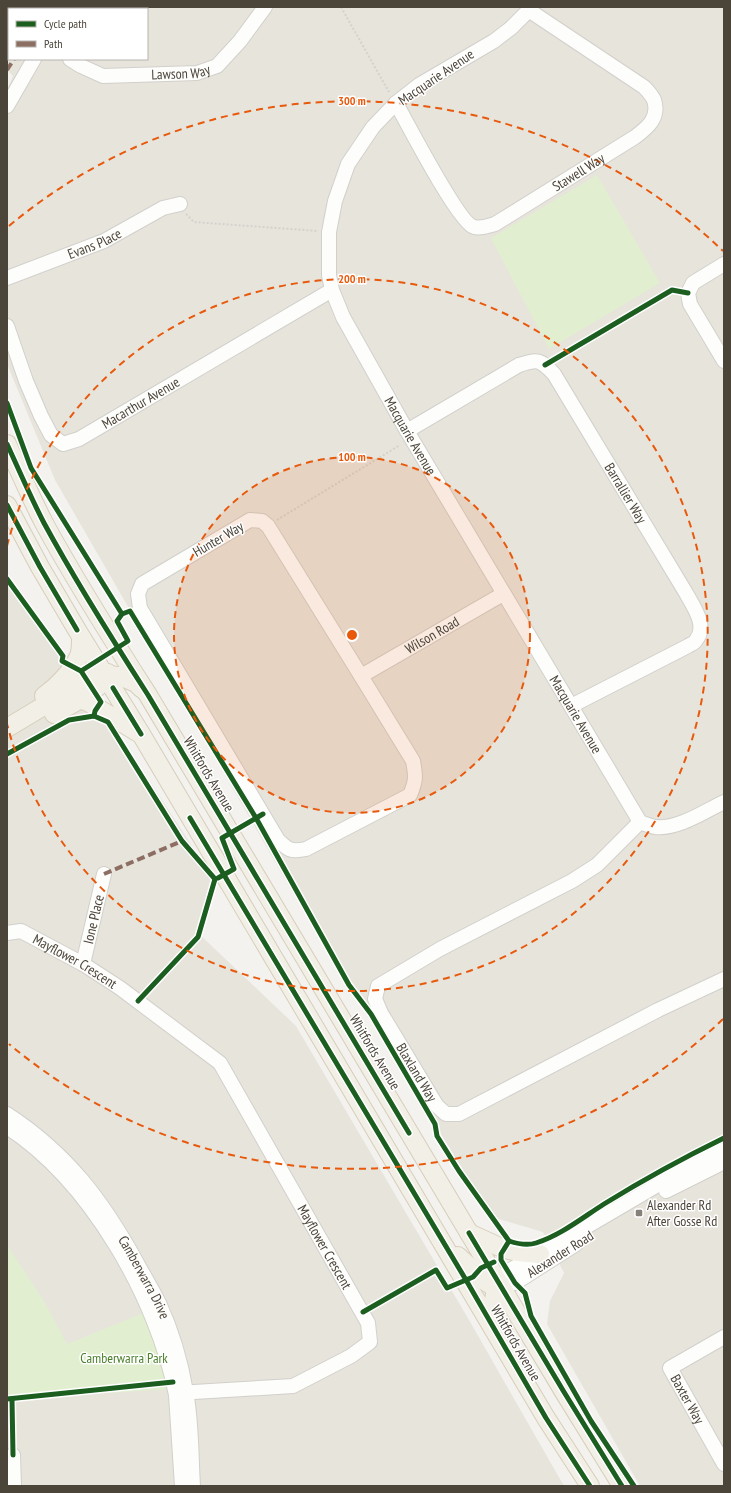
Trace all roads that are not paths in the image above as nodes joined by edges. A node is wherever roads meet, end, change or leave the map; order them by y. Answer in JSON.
{"nodes":[{"id":1,"x":266,"y":7,"type":"edge"},
{"id":2,"x":531,"y":9,"type":"edge"},
{"id":3,"x":33,"y":60,"type":"edge"},
{"id":4,"x":72,"y":60,"type":"edge"},
{"id":5,"x":396,"y":103,"type":"junction"},
{"id":6,"x":7,"y":106,"type":"edge"},
{"id":7,"x":180,"y":204,"type":"road end"},
{"id":8,"x":724,"y":264,"type":"edge"},
{"id":9,"x":7,"y":278,"type":"edge"},
{"id":10,"x":332,"y":290,"type":"junction"},
{"id":11,"x":7,"y":326,"type":"edge"},
{"id":12,"x":724,"y":361,"type":"edge"},
{"id":13,"x":409,"y":434,"type":"junction"},
{"id":14,"x":7,"y":444,"type":"edge"},
{"id":15,"x":7,"y":505,"type":"edge"},
{"id":16,"x":503,"y":594,"type":"junction"},
{"id":17,"x":81,"y":638,"type":"junction"},
{"id":18,"x":118,"y":648,"type":"junction"},
{"id":19,"x":106,"y":676,"type":"junction"},
{"id":20,"x":362,"y":676,"type":"junction"},
{"id":21,"x":148,"y":695,"type":"junction"},
{"id":22,"x":79,"y":699,"type":"junction"},
{"id":23,"x":571,"y":706,"type":"junction"},
{"id":24,"x":7,"y":721,"type":"edge"},
{"id":25,"x":7,"y":728,"type":"edge"},
{"id":26,"x":141,"y":734,"type":"junction"},
{"id":27,"x":7,"y":741,"type":"edge"},
{"id":28,"x":724,"y":802,"type":"edge"},
{"id":29,"x":640,"y":822,"type":"junction"},
{"id":30,"x":104,"y":874,"type":"dead end"},
{"id":31,"x":7,"y":933,"type":"edge"},
{"id":32,"x":83,"y":964,"type":"junction"},
{"id":33,"x":724,"y":979,"type":"edge"},
{"id":34,"x":7,"y":1114,"type":"edge"},
{"id":35,"x":7,"y":1127,"type":"edge"},
{"id":36,"x":724,"y":1150,"type":"edge"},
{"id":37,"x":724,"y":1162,"type":"edge"},
{"id":38,"x":469,"y":1233,"type":"junction"},
{"id":39,"x":442,"y":1240,"type":"junction"},
{"id":40,"x":540,"y":1254,"type":"junction"},
{"id":41,"x":500,"y":1284,"type":"junction"},
{"id":42,"x":724,"y":1337,"type":"edge"},
{"id":43,"x":181,"y":1394,"type":"junction"},
{"id":44,"x":546,"y":1418,"type":"junction"},
{"id":45,"x":13,"y":1455,"type":"dead end"},
{"id":46,"x":724,"y":1464,"type":"edge"},
{"id":47,"x":14,"y":1486,"type":"edge"},
{"id":48,"x":182,"y":1486,"type":"edge"},
{"id":49,"x":193,"y":1486,"type":"edge"},
{"id":50,"x":590,"y":1486,"type":"edge"},
{"id":51,"x":622,"y":1486,"type":"edge"}],
"edges":[{"from":1,"to":4,"type":"street","name":"Lawson Way"},
{"from":2,"to":5,"type":"street","name":"Macquarie Avenue"},
{"from":2,"to":5,"type":"street","name":"Stawell Way"},
{"from":3,"to":6,"type":"street"},
{"from":5,"to":10,"type":"street","name":"Macquarie Avenue"},
{"from":7,"to":9,"type":"street","name":"Evans Place"},
{"from":8,"to":12,"type":"street"},
{"from":10,"to":11,"type":"street","name":"Macarthur Avenue"},
{"from":10,"to":13,"type":"street","name":"Macquarie Avenue"},
{"from":13,"to":16,"type":"street","name":"Macquarie Avenue"},
{"from":13,"to":23,"type":"street","name":"Barrallier Way"},
{"from":14,"to":18,"type":"main road","name":"Whitfords Avenue"},
{"from":15,"to":17,"type":"main road","name":"Whitfords Avenue"},
{"from":16,"to":20,"type":"street","name":"Wilson Road"},
{"from":16,"to":23,"type":"street","name":"Macquarie Avenue"},
{"from":17,"to":19,"type":"main road","name":"Whitfords Avenue"},
{"from":17,"to":24,"type":"main road"},
{"from":18,"to":19,"type":"main road"},
{"from":18,"to":21,"type":"main road","name":"Whitfords Avenue"},
{"from":19,"to":21,"type":"main road"},
{"from":19,"to":22,"type":"main road"},
{"from":19,"to":25,"type":"main road"},
{"from":19,"to":26,"type":"main road","name":"Whitfords Avenue"},
{"from":20,"to":20,"type":"street","name":"Hunter Way"},
{"from":21,"to":38,"type":"main road","name":"Whitfords Avenue"},
{"from":22,"to":26,"type":"main road"},
{"from":22,"to":27,"type":"main road"},
{"from":23,"to":29,"type":"street","name":"Macquarie Avenue"},
{"from":26,"to":39,"type":"main road","name":"Whitfords Avenue"},
{"from":28,"to":29,"type":"street"},
{"from":29,"to":33,"type":"street","name":"Blaxland Way"},
{"from":30,"to":32,"type":"street","name":"Ione Place"},
{"from":31,"to":32,"type":"street","name":"Mayflower Crescent"},
{"from":32,"to":43,"type":"street","name":"Mayflower Crescent"},
{"from":34,"to":43,"type":"street","name":"Camberwarra Drive"},
{"from":35,"to":43,"type":"street","name":"Camberwarra Drive"},
{"from":36,"to":40,"type":"street","name":"Alexander Road"},
{"from":37,"to":41,"type":"street","name":"Alexander Road"},
{"from":38,"to":40,"type":"main road"},
{"from":38,"to":41,"type":"main road","name":"Whitfords Avenue"},
{"from":39,"to":41,"type":"main road"},
{"from":39,"to":44,"type":"main road","name":"Whitfords Avenue"},
{"from":40,"to":41,"type":"street","name":"Alexander Road"},
{"from":41,"to":44,"type":"main road"},
{"from":41,"to":51,"type":"main road","name":"Whitfords Avenue"},
{"from":42,"to":46,"type":"street","name":"Baxter Way"},
{"from":43,"to":48,"type":"street","name":"Camberwarra Drive"},
{"from":43,"to":49,"type":"street","name":"Camberwarra Drive"},
{"from":44,"to":50,"type":"main road","name":"Whitfords Avenue"},
{"from":45,"to":47,"type":"street"}]}
